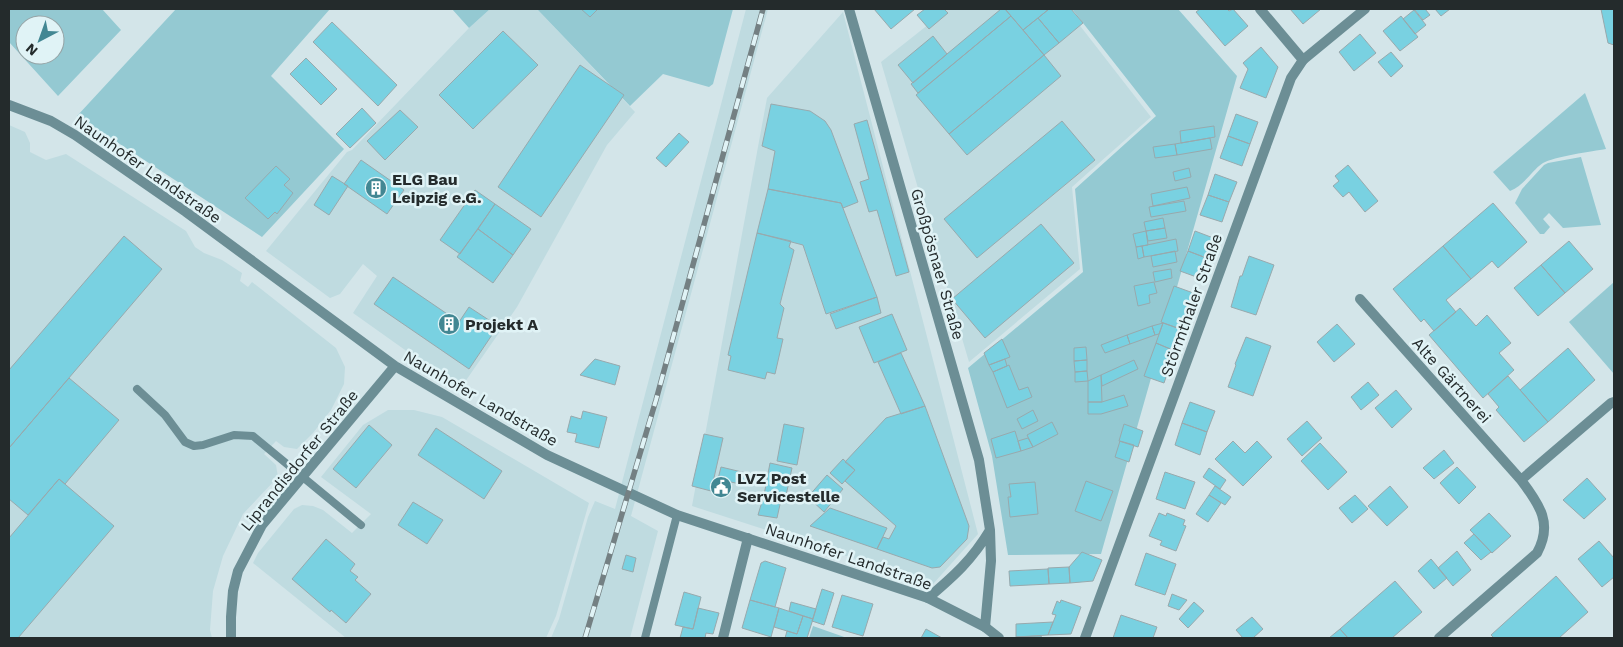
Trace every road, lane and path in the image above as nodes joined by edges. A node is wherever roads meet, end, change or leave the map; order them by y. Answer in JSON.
{"nodes":[{"id":1,"x":849,"y":9,"type":"edge"},
{"id":2,"x":1260,"y":9,"type":"edge"},
{"id":3,"x":1365,"y":9,"type":"edge"},
{"id":4,"x":1303,"y":60,"type":"junction"},
{"id":5,"x":9,"y":105,"type":"edge"},
{"id":6,"x":1360,"y":299,"type":"dead end"},
{"id":7,"x":395,"y":366,"type":"junction"},
{"id":8,"x":137,"y":389,"type":"dead end"},
{"id":9,"x":1614,"y":402,"type":"edge"},
{"id":10,"x":303,"y":475,"type":"junction"},
{"id":11,"x":1521,"y":480,"type":"junction"},
{"id":12,"x":677,"y":515,"type":"junction"},
{"id":13,"x":361,"y":525,"type":"dead end"},
{"id":14,"x":990,"y":530,"type":"junction"},
{"id":15,"x":748,"y":538,"type":"junction"},
{"id":16,"x":928,"y":598,"type":"junction"},
{"id":17,"x":985,"y":627,"type":"junction"},
{"id":18,"x":231,"y":638,"type":"edge"},
{"id":19,"x":645,"y":638,"type":"edge"},
{"id":20,"x":723,"y":638,"type":"edge"},
{"id":21,"x":999,"y":638,"type":"edge"},
{"id":22,"x":1085,"y":638,"type":"edge"},
{"id":23,"x":1439,"y":638,"type":"edge"}],
"edges":[{"from":1,"to":14,"type":"street","name":"Großpösnaer Straße"},
{"from":2,"to":4,"type":"street"},
{"from":3,"to":4,"type":"street","name":"Störmthaler Straße"},
{"from":4,"to":22,"type":"street","name":"Störmthaler Straße"},
{"from":5,"to":7,"type":"street","name":"Naunhofer Landstraße"},
{"from":6,"to":11,"type":"street","name":"Alte Gärtnerei"},
{"from":7,"to":10,"type":"street","name":"Liprandisdorfer Straße"},
{"from":7,"to":12,"type":"street","name":"Naunhofer Landstraße"},
{"from":8,"to":10,"type":"lane"},
{"from":9,"to":11,"type":"street"},
{"from":10,"to":13,"type":"lane"},
{"from":10,"to":18,"type":"street","name":"Liprandisdorfer Straße"},
{"from":11,"to":23,"type":"street","name":"Alte Gärtnerei"},
{"from":12,"to":15,"type":"street","name":"Naunhofer Landstraße"},
{"from":12,"to":19,"type":"lane"},
{"from":14,"to":16,"type":"street"},
{"from":14,"to":17,"type":"street","name":"Großpösnaer Straße"},
{"from":15,"to":16,"type":"street","name":"Naunhofer Landstraße"},
{"from":15,"to":20,"type":"street"},
{"from":16,"to":17,"type":"street","name":"Naunhofer Landstraße"},
{"from":17,"to":21,"type":"street","name":"Naunhofer Landstraße"}]}
